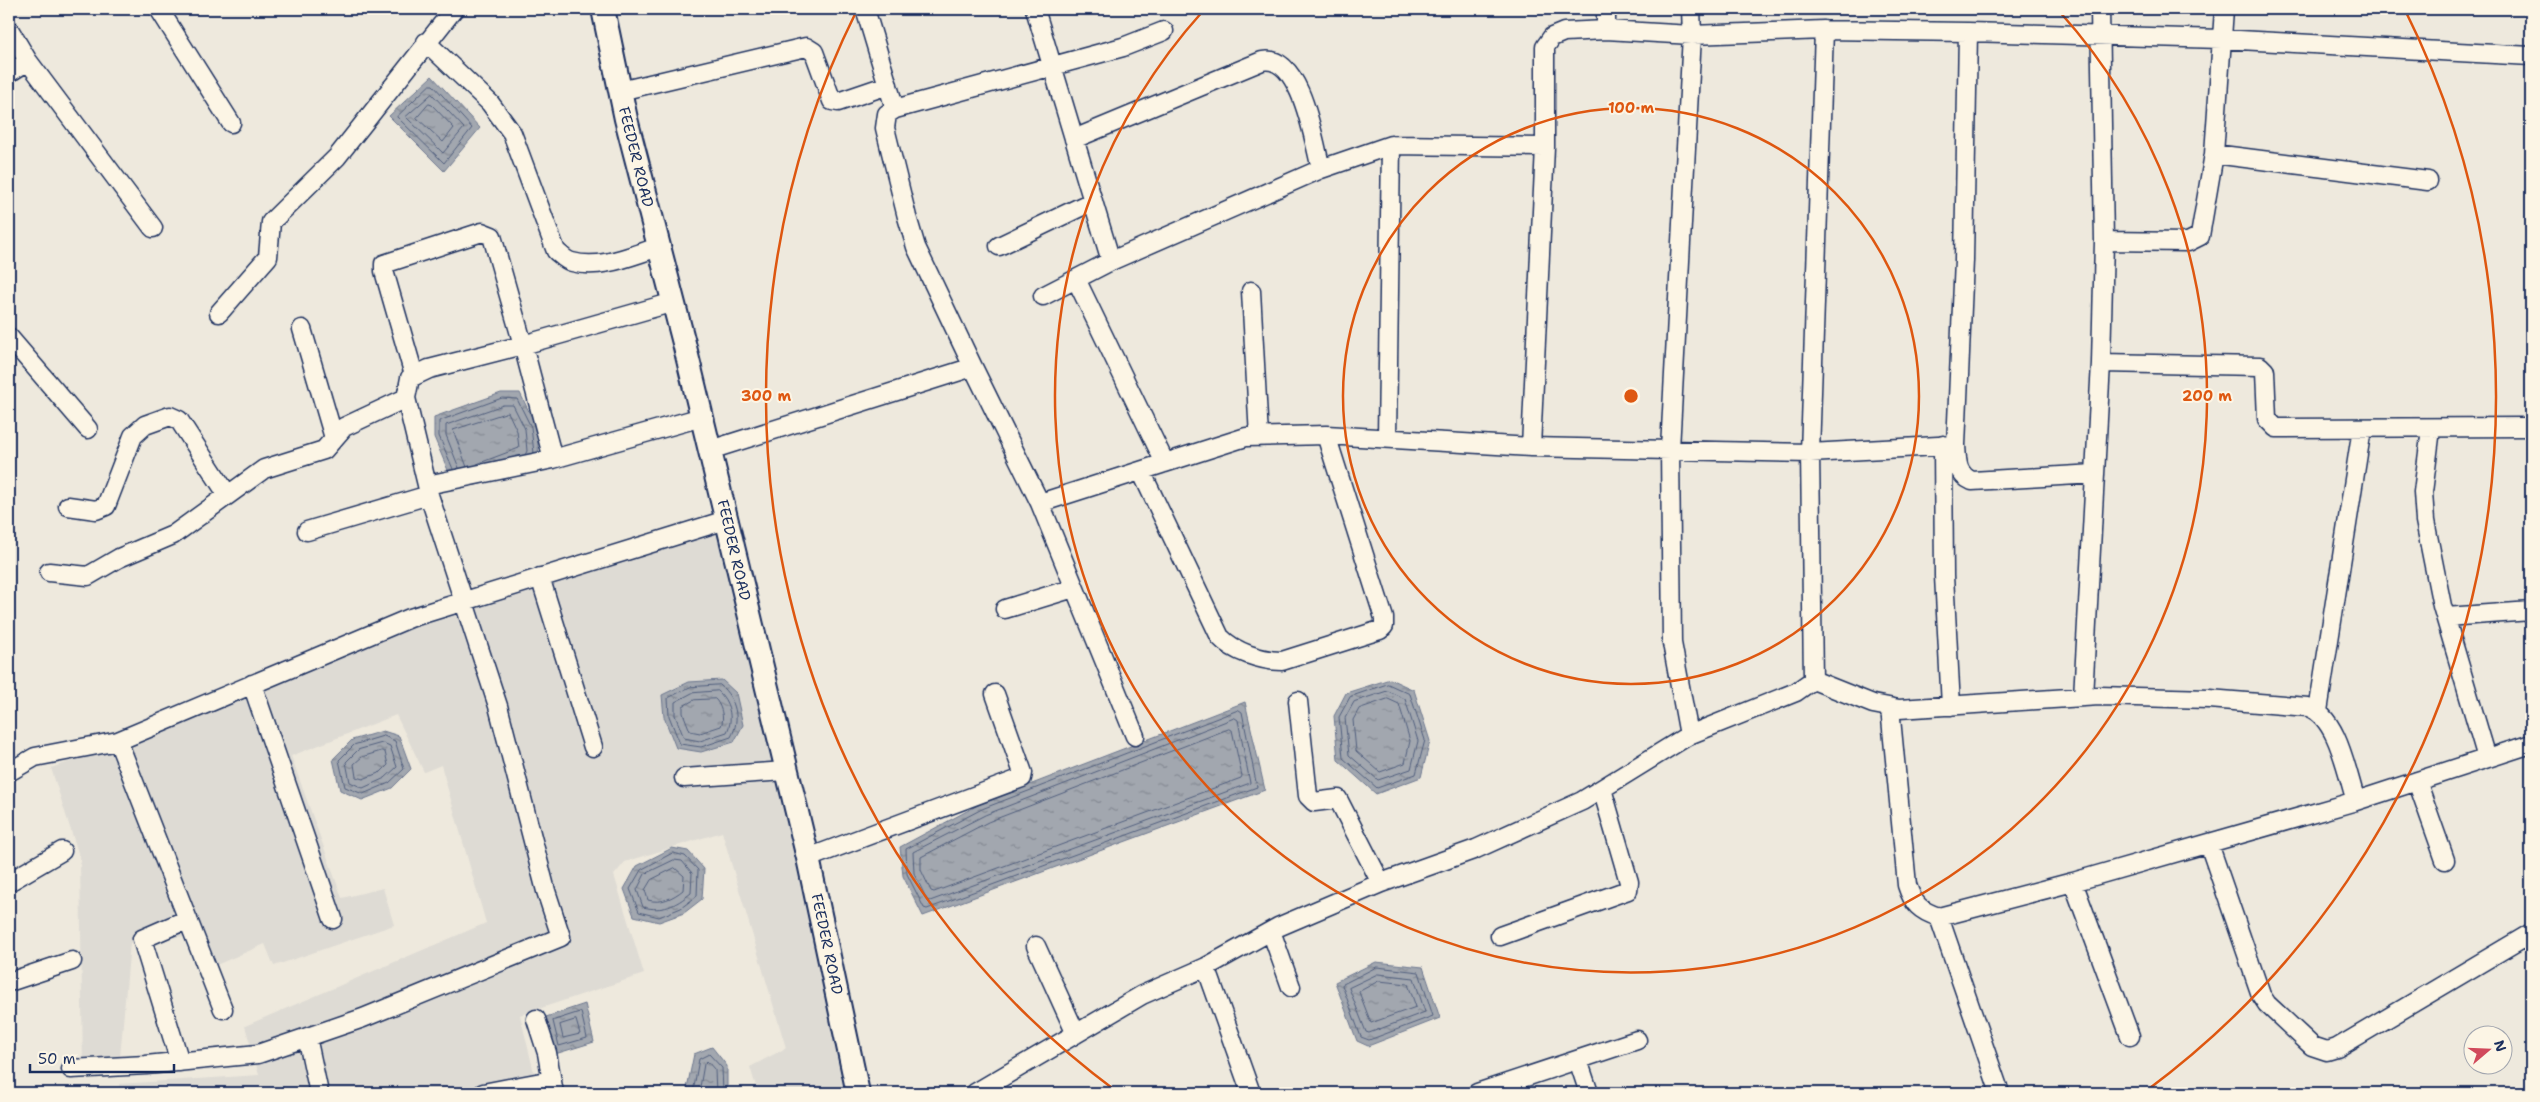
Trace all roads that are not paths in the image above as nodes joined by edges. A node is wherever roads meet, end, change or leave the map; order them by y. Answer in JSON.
{"nodes":[{"id":1,"x":159,"y":9,"type":"edge"},
{"id":2,"x":454,"y":9,"type":"edge"},
{"id":3,"x":603,"y":9,"type":"edge"},
{"id":4,"x":865,"y":9,"type":"edge"},
{"id":5,"x":1035,"y":9,"type":"edge"},
{"id":6,"x":1606,"y":9,"type":"edge"},
{"id":7,"x":1691,"y":9,"type":"edge"},
{"id":8,"x":2100,"y":9,"type":"edge"},
{"id":9,"x":2224,"y":9,"type":"edge"},
{"id":10,"x":9,"y":29,"type":"edge"},
{"id":11,"x":1606,"y":30,"type":"junction"},
{"id":12,"x":1824,"y":30,"type":"junction"},
{"id":13,"x":1164,"y":31,"type":"dead end"},
{"id":14,"x":1968,"y":32,"type":"junction"},
{"id":15,"x":1692,"y":35,"type":"junction"},
{"id":16,"x":2100,"y":37,"type":"junction"},
{"id":17,"x":2221,"y":40,"type":"junction"},
{"id":18,"x":426,"y":42,"type":"junction"},
{"id":19,"x":2531,"y":56,"type":"edge"},
{"id":20,"x":28,"y":61,"type":"junction"},
{"id":21,"x":1052,"y":67,"type":"junction"},
{"id":22,"x":9,"y":72,"type":"edge"},
{"id":23,"x":888,"y":85,"type":"junction"},
{"id":24,"x":620,"y":90,"type":"junction"},
{"id":25,"x":895,"y":109,"type":"junction"},
{"id":26,"x":231,"y":123,"type":"dead end"},
{"id":27,"x":1074,"y":139,"type":"junction"},
{"id":28,"x":1391,"y":145,"type":"junction"},
{"id":29,"x":1545,"y":147,"type":"junction"},
{"id":30,"x":2214,"y":154,"type":"junction"},
{"id":31,"x":1321,"y":170,"type":"junction"},
{"id":32,"x":2428,"y":181,"type":"dead end"},
{"id":33,"x":1093,"y":201,"type":"junction"},
{"id":34,"x":153,"y":228,"type":"dead end"},
{"id":35,"x":2104,"y":241,"type":"junction"},
{"id":36,"x":999,"y":246,"type":"dead end"},
{"id":37,"x":659,"y":247,"type":"junction"},
{"id":38,"x":1111,"y":262,"type":"junction"},
{"id":39,"x":1076,"y":279,"type":"junction"},
{"id":40,"x":1251,"y":291,"type":"dead end"},
{"id":41,"x":1044,"y":296,"type":"dead end"},
{"id":42,"x":674,"y":302,"type":"junction"},
{"id":43,"x":219,"y":313,"type":"dead end"},
{"id":44,"x":302,"y":329,"type":"dead end"},
{"id":45,"x":9,"y":336,"type":"edge"},
{"id":46,"x":523,"y":346,"type":"junction"},
{"id":47,"x":2101,"y":363,"type":"junction"},
{"id":48,"x":973,"y":367,"type":"junction"},
{"id":49,"x":414,"y":375,"type":"junction"},
{"id":50,"x":406,"y":398,"type":"junction"},
{"id":51,"x":702,"y":418,"type":"junction"},
{"id":52,"x":2362,"y":428,"type":"junction"},
{"id":53,"x":2531,"y":428,"type":"edge"},
{"id":54,"x":88,"y":429,"type":"dead end"},
{"id":55,"x":2431,"y":429,"type":"junction"},
{"id":56,"x":1326,"y":435,"type":"junction"},
{"id":57,"x":1259,"y":436,"type":"junction"},
{"id":58,"x":334,"y":438,"type":"junction"},
{"id":59,"x":1387,"y":438,"type":"junction"},
{"id":60,"x":1950,"y":445,"type":"junction"},
{"id":61,"x":1531,"y":447,"type":"junction"},
{"id":62,"x":1670,"y":449,"type":"junction"},
{"id":63,"x":710,"y":450,"type":"junction"},
{"id":64,"x":1810,"y":453,"type":"junction"},
{"id":65,"x":553,"y":458,"type":"junction"},
{"id":66,"x":1165,"y":463,"type":"junction"},
{"id":67,"x":1141,"y":471,"type":"junction"},
{"id":68,"x":2095,"y":474,"type":"junction"},
{"id":69,"x":428,"y":490,"type":"junction"},
{"id":70,"x":227,"y":494,"type":"junction"},
{"id":71,"x":1040,"y":503,"type":"junction"},
{"id":72,"x":68,"y":506,"type":"dead end"},
{"id":73,"x":726,"y":520,"type":"junction"},
{"id":74,"x":307,"y":531,"type":"dead end"},
{"id":75,"x":49,"y":572,"type":"dead end"},
{"id":76,"x":540,"y":577,"type":"junction"},
{"id":77,"x":1074,"y":588,"type":"junction"},
{"id":78,"x":462,"y":602,"type":"junction"},
{"id":79,"x":1005,"y":609,"type":"dead end"},
{"id":80,"x":2531,"y":612,"type":"edge"},
{"id":81,"x":2446,"y":617,"type":"junction"},
{"id":82,"x":1813,"y":680,"type":"junction"},
{"id":83,"x":252,"y":684,"type":"junction"},
{"id":84,"x":994,"y":694,"type":"dead end"},
{"id":85,"x":2083,"y":697,"type":"junction"},
{"id":86,"x":1298,"y":701,"type":"dead end"},
{"id":87,"x":1951,"y":706,"type":"junction"},
{"id":88,"x":1890,"y":708,"type":"junction"},
{"id":89,"x":2318,"y":711,"type":"junction"},
{"id":90,"x":1688,"y":735,"type":"junction"},
{"id":91,"x":1135,"y":736,"type":"dead end"},
{"id":92,"x":118,"y":741,"type":"junction"},
{"id":93,"x":2531,"y":744,"type":"edge"},
{"id":94,"x":593,"y":747,"type":"dead end"},
{"id":95,"x":2487,"y":758,"type":"junction"},
{"id":96,"x":786,"y":771,"type":"junction"},
{"id":97,"x":9,"y":772,"type":"edge"},
{"id":98,"x":684,"y":778,"type":"dead end"},
{"id":99,"x":2417,"y":781,"type":"junction"},
{"id":100,"x":1602,"y":789,"type":"junction"},
{"id":101,"x":2356,"y":801,"type":"junction"},
{"id":102,"x":2209,"y":844,"type":"junction"},
{"id":103,"x":62,"y":851,"type":"dead end"},
{"id":104,"x":808,"y":858,"type":"junction"},
{"id":105,"x":2445,"y":860,"type":"dead end"},
{"id":106,"x":9,"y":882,"type":"edge"},
{"id":107,"x":2073,"y":882,"type":"junction"},
{"id":108,"x":1381,"y":883,"type":"junction"},
{"id":109,"x":1939,"y":917,"type":"junction"},
{"id":110,"x":188,"y":919,"type":"junction"},
{"id":111,"x":333,"y":919,"type":"dead end"},
{"id":112,"x":1271,"y":931,"type":"junction"},
{"id":113,"x":2531,"y":933,"type":"edge"},
{"id":114,"x":1500,"y":936,"type":"dead end"},
{"id":115,"x":1036,"y":946,"type":"dead end"},
{"id":116,"x":72,"y":962,"type":"dead end"},
{"id":117,"x":1206,"y":967,"type":"junction"},
{"id":118,"x":9,"y":982,"type":"edge"},
{"id":119,"x":1291,"y":987,"type":"dead end"},
{"id":120,"x":223,"y":1009,"type":"dead end"},
{"id":121,"x":536,"y":1019,"type":"dead end"},
{"id":122,"x":1076,"y":1034,"type":"junction"},
{"id":123,"x":2130,"y":1036,"type":"dead end"},
{"id":124,"x":307,"y":1037,"type":"junction"},
{"id":125,"x":1636,"y":1040,"type":"dead end"},
{"id":126,"x":1578,"y":1060,"type":"junction"},
{"id":127,"x":180,"y":1062,"type":"junction"},
{"id":128,"x":71,"y":1069,"type":"dead end"},
{"id":129,"x":553,"y":1087,"type":"edge"},
{"id":130,"x":319,"y":1093,"type":"edge"},
{"id":131,"x":483,"y":1093,"type":"edge"},
{"id":132,"x":858,"y":1093,"type":"edge"},
{"id":133,"x":975,"y":1093,"type":"edge"},
{"id":134,"x":1251,"y":1093,"type":"edge"},
{"id":135,"x":1477,"y":1093,"type":"edge"},
{"id":136,"x":1589,"y":1093,"type":"edge"},
{"id":137,"x":2000,"y":1093,"type":"edge"}],
"edges":[{"from":1,"to":26,"type":"street"},
{"from":2,"to":18,"type":"street"},
{"from":3,"to":24,"type":"street","name":"FEEDER ROAD"},
{"from":4,"to":23,"type":"street"},
{"from":5,"to":21,"type":"street"},
{"from":6,"to":11,"type":"street"},
{"from":7,"to":15,"type":"street"},
{"from":8,"to":16,"type":"street"},
{"from":9,"to":17,"type":"street"},
{"from":10,"to":20,"type":"street"},
{"from":11,"to":15,"type":"street"},
{"from":11,"to":29,"type":"street"},
{"from":12,"to":14,"type":"street"},
{"from":12,"to":15,"type":"street"},
{"from":12,"to":64,"type":"street"},
{"from":13,"to":21,"type":"street"},
{"from":14,"to":16,"type":"street"},
{"from":14,"to":60,"type":"street"},
{"from":15,"to":62,"type":"street"},
{"from":16,"to":17,"type":"street"},
{"from":16,"to":35,"type":"street"},
{"from":17,"to":19,"type":"street"},
{"from":17,"to":30,"type":"street"},
{"from":18,"to":37,"type":"street"},
{"from":18,"to":43,"type":"street"},
{"from":20,"to":22,"type":"street"},
{"from":20,"to":34,"type":"street"},
{"from":21,"to":25,"type":"street"},
{"from":21,"to":27,"type":"street"},
{"from":23,"to":24,"type":"street"},
{"from":23,"to":25,"type":"street"},
{"from":24,"to":37,"type":"street","name":"FEEDER ROAD"},
{"from":25,"to":48,"type":"street"},
{"from":27,"to":31,"type":"street"},
{"from":27,"to":33,"type":"street"},
{"from":28,"to":29,"type":"street"},
{"from":28,"to":31,"type":"street"},
{"from":28,"to":59,"type":"street"},
{"from":29,"to":61,"type":"street"},
{"from":30,"to":32,"type":"street"},
{"from":30,"to":35,"type":"street"},
{"from":31,"to":38,"type":"street"},
{"from":33,"to":36,"type":"street"},
{"from":33,"to":38,"type":"street"},
{"from":35,"to":47,"type":"street"},
{"from":37,"to":42,"type":"street","name":"FEEDER ROAD"},
{"from":38,"to":39,"type":"street"},
{"from":39,"to":41,"type":"street"},
{"from":39,"to":66,"type":"street"},
{"from":40,"to":57,"type":"street"},
{"from":42,"to":46,"type":"street"},
{"from":42,"to":51,"type":"street","name":"FEEDER ROAD"},
{"from":44,"to":58,"type":"street"},
{"from":45,"to":54,"type":"street"},
{"from":46,"to":49,"type":"street"},
{"from":46,"to":49,"type":"street"},
{"from":46,"to":65,"type":"street"},
{"from":47,"to":52,"type":"street"},
{"from":47,"to":68,"type":"street"},
{"from":48,"to":63,"type":"street"},
{"from":48,"to":71,"type":"street"},
{"from":49,"to":50,"type":"street"},
{"from":50,"to":58,"type":"street"},
{"from":50,"to":69,"type":"street"},
{"from":51,"to":63,"type":"street","name":"FEEDER ROAD"},
{"from":51,"to":65,"type":"street"},
{"from":52,"to":55,"type":"street"},
{"from":52,"to":89,"type":"street"},
{"from":53,"to":55,"type":"street"},
{"from":55,"to":81,"type":"street"},
{"from":56,"to":57,"type":"street"},
{"from":56,"to":59,"type":"street"},
{"from":56,"to":67,"type":"street"},
{"from":57,"to":66,"type":"street"},
{"from":58,"to":70,"type":"street"},
{"from":59,"to":61,"type":"street"},
{"from":60,"to":64,"type":"street"},
{"from":60,"to":68,"type":"street"},
{"from":60,"to":87,"type":"street"},
{"from":61,"to":62,"type":"street"},
{"from":62,"to":64,"type":"street"},
{"from":62,"to":90,"type":"street"},
{"from":63,"to":73,"type":"street","name":"FEEDER ROAD"},
{"from":64,"to":82,"type":"street"},
{"from":65,"to":69,"type":"street"},
{"from":66,"to":67,"type":"street"},
{"from":67,"to":71,"type":"street"},
{"from":68,"to":85,"type":"street"},
{"from":69,"to":74,"type":"street"},
{"from":69,"to":78,"type":"street"},
{"from":70,"to":72,"type":"street"},
{"from":70,"to":75,"type":"street"},
{"from":71,"to":77,"type":"street"},
{"from":73,"to":76,"type":"street"},
{"from":73,"to":96,"type":"street","name":"FEEDER ROAD"},
{"from":76,"to":78,"type":"street"},
{"from":76,"to":94,"type":"street"},
{"from":77,"to":79,"type":"street"},
{"from":77,"to":91,"type":"street"},
{"from":78,"to":83,"type":"street"},
{"from":78,"to":124,"type":"street"},
{"from":80,"to":81,"type":"street"},
{"from":81,"to":95,"type":"street"},
{"from":82,"to":88,"type":"street"},
{"from":82,"to":90,"type":"street"},
{"from":83,"to":92,"type":"street"},
{"from":83,"to":111,"type":"street"},
{"from":84,"to":104,"type":"street"},
{"from":85,"to":87,"type":"street"},
{"from":85,"to":89,"type":"street"},
{"from":86,"to":108,"type":"street"},
{"from":87,"to":88,"type":"street"},
{"from":88,"to":109,"type":"street"},
{"from":89,"to":101,"type":"street"},
{"from":90,"to":100,"type":"street"},
{"from":92,"to":97,"type":"street"},
{"from":92,"to":110,"type":"street"},
{"from":93,"to":95,"type":"street"},
{"from":95,"to":99,"type":"street"},
{"from":96,"to":98,"type":"street"},
{"from":96,"to":104,"type":"street","name":"FEEDER ROAD"},
{"from":99,"to":101,"type":"street"},
{"from":99,"to":105,"type":"street"},
{"from":100,"to":108,"type":"street"},
{"from":100,"to":114,"type":"street"},
{"from":101,"to":102,"type":"street"},
{"from":102,"to":107,"type":"street"},
{"from":102,"to":113,"type":"street"},
{"from":103,"to":106,"type":"street"},
{"from":104,"to":132,"type":"street","name":"FEEDER ROAD"},
{"from":107,"to":109,"type":"street"},
{"from":107,"to":123,"type":"street"},
{"from":108,"to":112,"type":"street"},
{"from":109,"to":137,"type":"street"},
{"from":110,"to":120,"type":"street"},
{"from":110,"to":127,"type":"street"},
{"from":112,"to":117,"type":"street"},
{"from":112,"to":119,"type":"street"},
{"from":115,"to":122,"type":"street"},
{"from":116,"to":118,"type":"street"},
{"from":117,"to":122,"type":"street"},
{"from":117,"to":134,"type":"street"},
{"from":121,"to":129,"type":"street"},
{"from":122,"to":133,"type":"street"},
{"from":124,"to":127,"type":"street"},
{"from":124,"to":130,"type":"street"},
{"from":125,"to":126,"type":"street"},
{"from":126,"to":135,"type":"street"},
{"from":126,"to":136,"type":"street"},
{"from":127,"to":128,"type":"street"},
{"from":129,"to":131,"type":"street"}]}
